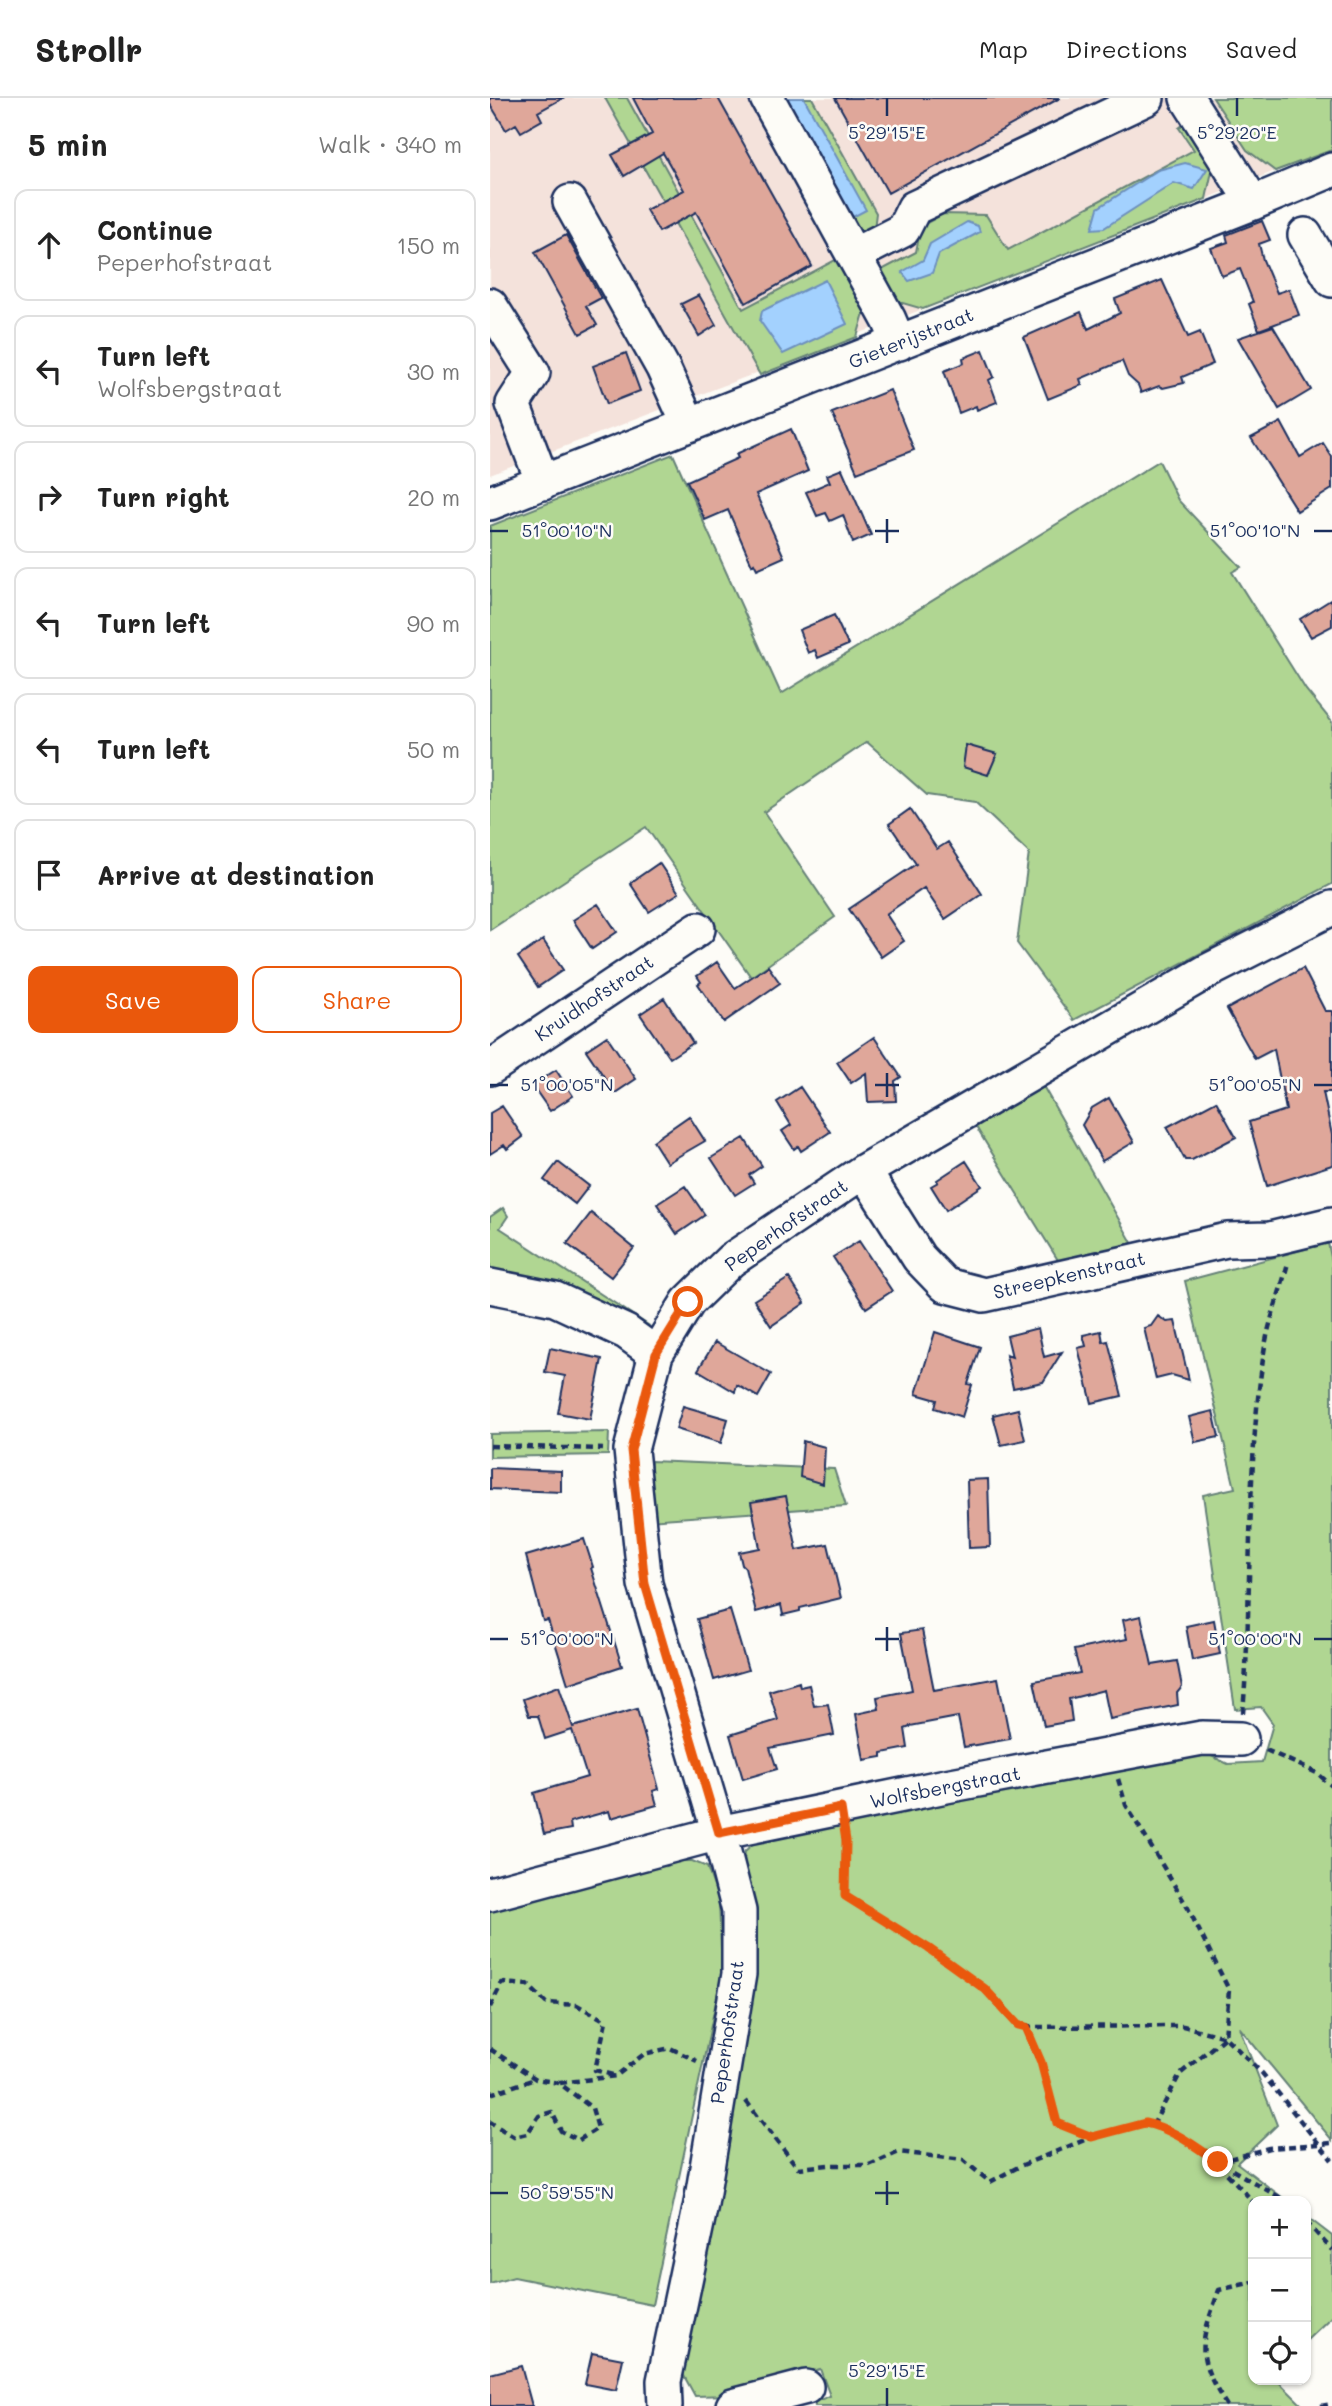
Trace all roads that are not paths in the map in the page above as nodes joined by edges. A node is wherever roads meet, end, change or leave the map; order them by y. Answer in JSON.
{"nodes":[{"id":1,"x":767,"y":98,"type":"edge"},
{"id":2,"x":1147,"y":98,"type":"edge"},
{"id":3,"x":1188,"y":98,"type":"edge"},
{"id":4,"x":1332,"y":170,"type":"edge"},
{"id":5,"x":570,"y":202,"type":"dead end"},
{"id":6,"x":1254,"y":203,"type":"junction"},
{"id":7,"x":1305,"y":235,"type":"dead end"},
{"id":8,"x":853,"y":255,"type":"junction"},
{"id":9,"x":1332,"y":280,"type":"edge"},
{"id":10,"x":490,"y":305,"type":"edge"},
{"id":11,"x":899,"y":343,"type":"junction"},
{"id":12,"x":689,"y":425,"type":"junction"},
{"id":13,"x":543,"y":482,"type":"junction"},
{"id":14,"x":490,"y":503,"type":"edge"},
{"id":15,"x":1332,"y":908,"type":"edge"},
{"id":16,"x":698,"y":929,"type":"dead end"},
{"id":17,"x":490,"y":1068,"type":"edge"},
{"id":18,"x":864,"y":1171,"type":"junction"},
{"id":19,"x":1332,"y":1224,"type":"edge"},
{"id":20,"x":490,"y":1286,"type":"edge"},
{"id":21,"x":656,"y":1354,"type":"junction"},
{"id":22,"x":1241,"y":1739,"type":"road end"},
{"id":23,"x":719,"y":1833,"type":"junction"},
{"id":24,"x":490,"y":1894,"type":"edge"},
{"id":25,"x":806,"y":2388,"type":"dead end"},
{"id":26,"x":665,"y":2406,"type":"edge"},
{"id":27,"x":733,"y":2406,"type":"edge"}],
"edges":[{"from":1,"to":8,"type":"street"},
{"from":2,"to":8,"type":"street"},
{"from":3,"to":6,"type":"street"},
{"from":4,"to":6,"type":"street","name":"Gieterijstraat"},
{"from":5,"to":12,"type":"street"},
{"from":6,"to":11,"type":"street","name":"Gieterijstraat"},
{"from":7,"to":9,"type":"street"},
{"from":8,"to":11,"type":"street"},
{"from":10,"to":13,"type":"street"},
{"from":11,"to":12,"type":"street","name":"Gieterijstraat"},
{"from":12,"to":13,"type":"street","name":"Gieterijstraat"},
{"from":13,"to":14,"type":"street","name":"Gieterijstraat"},
{"from":15,"to":18,"type":"street","name":"Peperhofstraat"},
{"from":16,"to":17,"type":"street","name":"Kruidhofstraat"},
{"from":18,"to":19,"type":"street","name":"Streepkenstraat"},
{"from":18,"to":21,"type":"street","name":"Peperhofstraat"},
{"from":20,"to":21,"type":"street"},
{"from":21,"to":23,"type":"street","name":"Peperhofstraat"},
{"from":22,"to":23,"type":"street","name":"Wolfsbergstraat"},
{"from":23,"to":24,"type":"street","name":"Wolfsbergstraat"},
{"from":23,"to":26,"type":"street","name":"Peperhofstraat"},
{"from":25,"to":27,"type":"street"}]}
